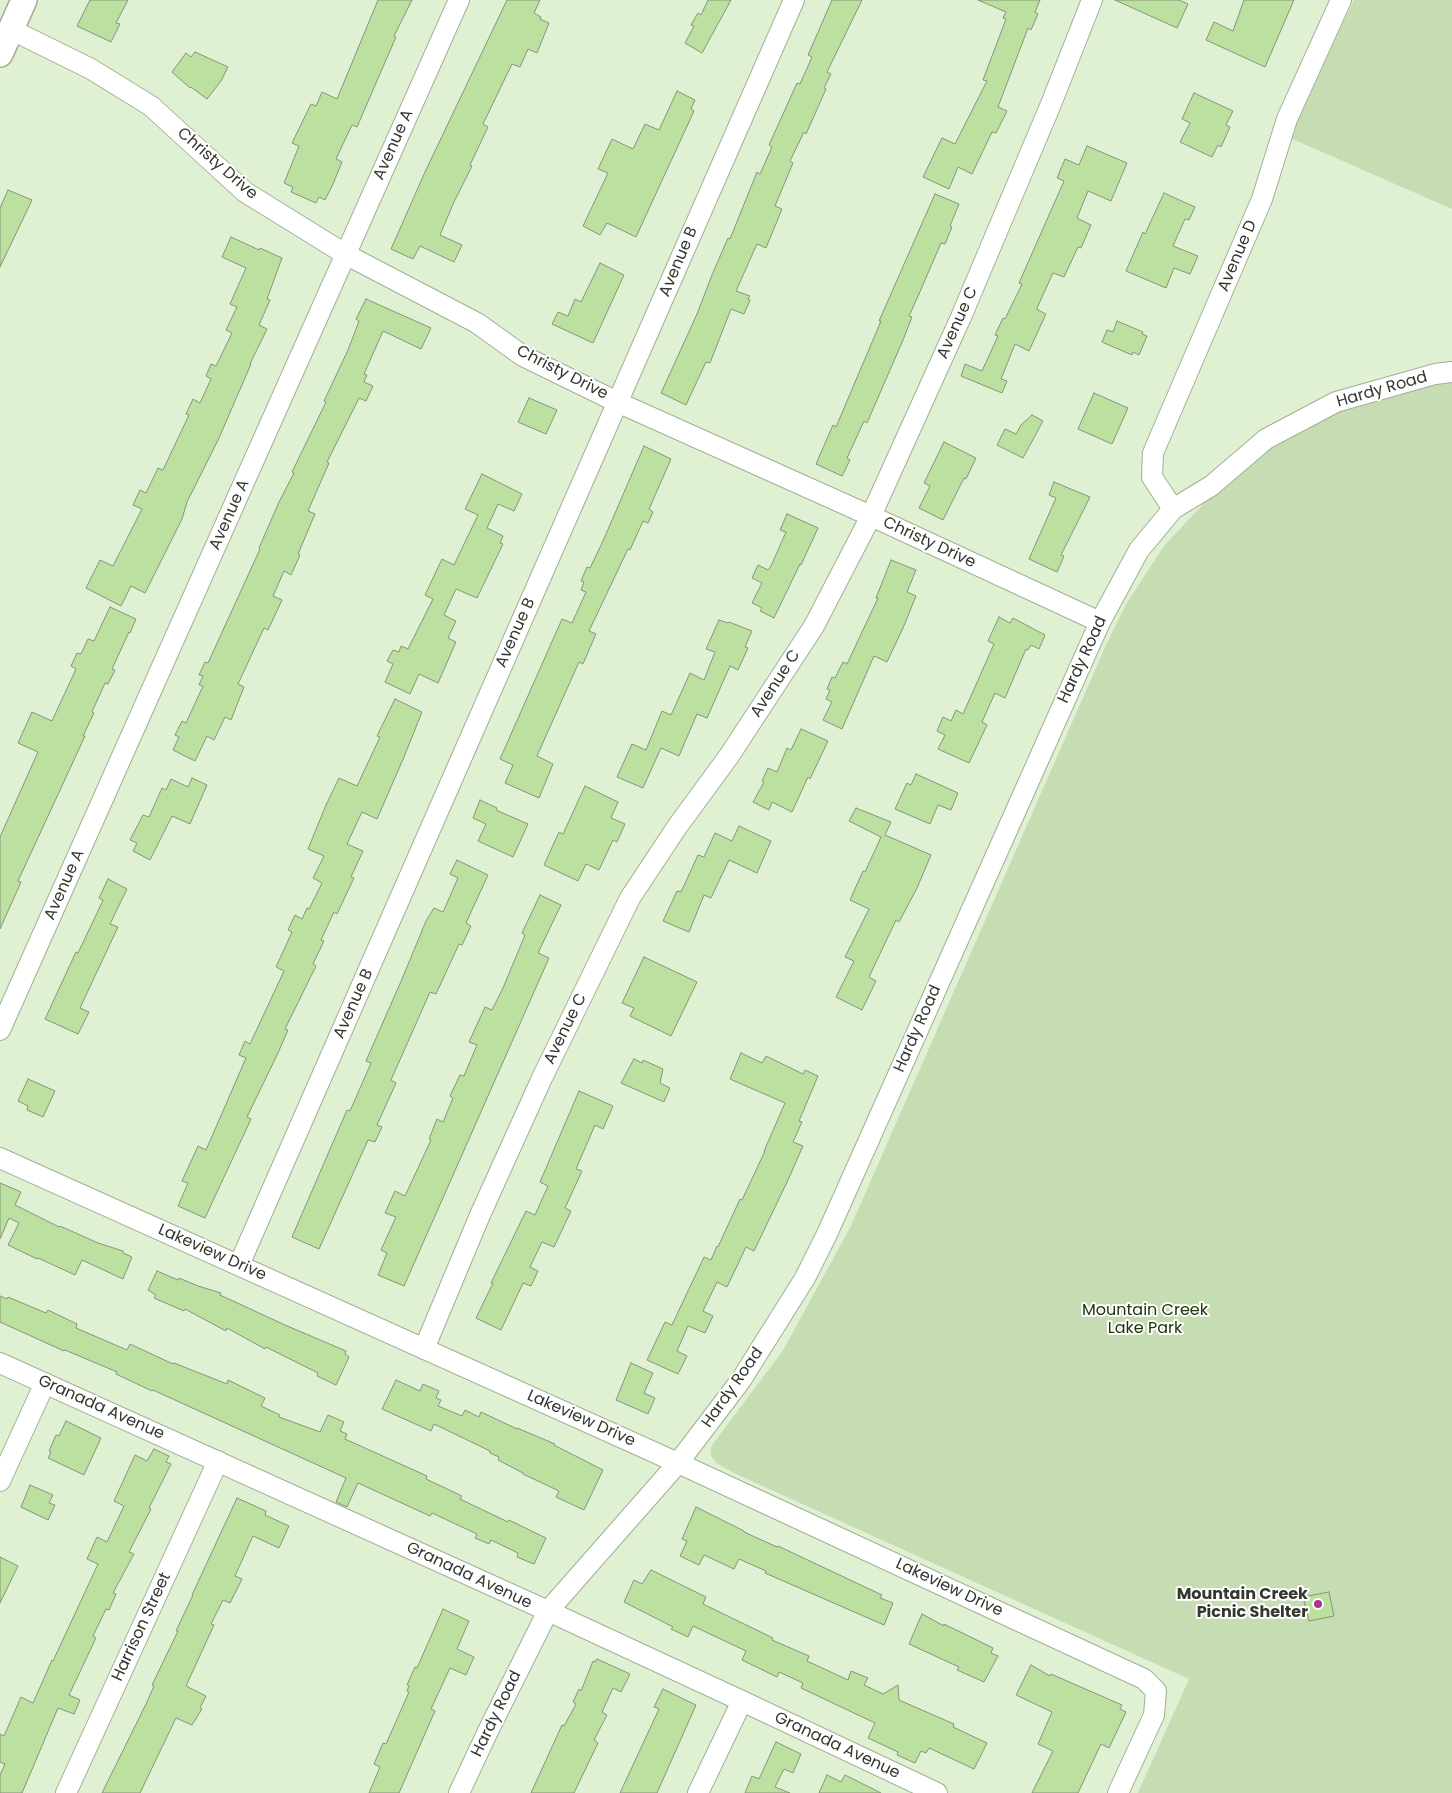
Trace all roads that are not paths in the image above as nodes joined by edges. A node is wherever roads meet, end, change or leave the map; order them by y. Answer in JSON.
{"nodes":[{"id":1,"x":24,"y":0,"type":"edge"},
{"id":2,"x":458,"y":0,"type":"edge"},
{"id":3,"x":794,"y":0,"type":"edge"},
{"id":4,"x":1092,"y":0,"type":"edge"},
{"id":5,"x":1341,"y":0,"type":"edge"},
{"id":6,"x":10,"y":29,"type":"junction"},
{"id":7,"x":0,"y":54,"type":"edge"},
{"id":8,"x":345,"y":254,"type":"junction"},
{"id":9,"x":1452,"y":372,"type":"edge"},
{"id":10,"x":617,"y":402,"type":"junction"},
{"id":11,"x":1173,"y":509,"type":"junction"},
{"id":12,"x":870,"y":516,"type":"junction"},
{"id":13,"x":1100,"y":622,"type":"junction"},
{"id":14,"x":0,"y":1030,"type":"edge"},
{"id":15,"x":0,"y":1158,"type":"edge"},
{"id":16,"x":239,"y":1266,"type":"junction"},
{"id":17,"x":424,"y":1349,"type":"junction"},
{"id":18,"x":0,"y":1363,"type":"edge"},
{"id":19,"x":45,"y":1383,"type":"junction"},
{"id":20,"x":218,"y":1461,"type":"junction"},
{"id":21,"x":678,"y":1463,"type":"junction"},
{"id":22,"x":0,"y":1481,"type":"edge"},
{"id":23,"x":548,"y":1611,"type":"junction"},
{"id":24,"x":742,"y":1700,"type":"junction"},
{"id":25,"x":910,"y":1787,"type":"edge"},
{"id":26,"x":66,"y":1793,"type":"edge"},
{"id":27,"x":459,"y":1793,"type":"edge"},
{"id":28,"x":698,"y":1793,"type":"edge"},
{"id":29,"x":937,"y":1793,"type":"edge"},
{"id":30,"x":1118,"y":1793,"type":"edge"}],
"edges":[{"from":1,"to":6,"type":"street"},
{"from":2,"to":8,"type":"street","name":"Avenue A"},
{"from":3,"to":10,"type":"street","name":"Avenue B"},
{"from":4,"to":12,"type":"street","name":"Avenue C"},
{"from":5,"to":11,"type":"street","name":"Avenue D"},
{"from":6,"to":7,"type":"street"},
{"from":6,"to":8,"type":"street","name":"Christy Drive"},
{"from":8,"to":10,"type":"street","name":"Christy Drive"},
{"from":8,"to":14,"type":"street","name":"Avenue A"},
{"from":9,"to":11,"type":"street","name":"Hardy Road"},
{"from":10,"to":12,"type":"street","name":"Christy Drive"},
{"from":10,"to":16,"type":"street","name":"Avenue B"},
{"from":11,"to":13,"type":"street","name":"Hardy Road"},
{"from":12,"to":13,"type":"street","name":"Christy Drive"},
{"from":12,"to":17,"type":"street","name":"Avenue C"},
{"from":13,"to":21,"type":"street","name":"Hardy Road"},
{"from":15,"to":16,"type":"street","name":"Lakeview Drive"},
{"from":16,"to":17,"type":"street","name":"Lakeview Drive"},
{"from":17,"to":21,"type":"street","name":"Lakeview Drive"},
{"from":18,"to":19,"type":"street","name":"Granada Avenue"},
{"from":19,"to":20,"type":"street","name":"Granada Avenue"},
{"from":19,"to":22,"type":"street"},
{"from":20,"to":23,"type":"street","name":"Granada Avenue"},
{"from":20,"to":26,"type":"street","name":"Harrison Street"},
{"from":21,"to":23,"type":"street","name":"Hardy Road"},
{"from":21,"to":30,"type":"street","name":"Lakeview Drive"},
{"from":23,"to":24,"type":"street","name":"Granada Avenue"},
{"from":23,"to":27,"type":"street","name":"Hardy Road"},
{"from":24,"to":25,"type":"street","name":"Granada Avenue"},
{"from":24,"to":28,"type":"street"},
{"from":25,"to":29,"type":"street","name":"Granada Avenue"}]}
